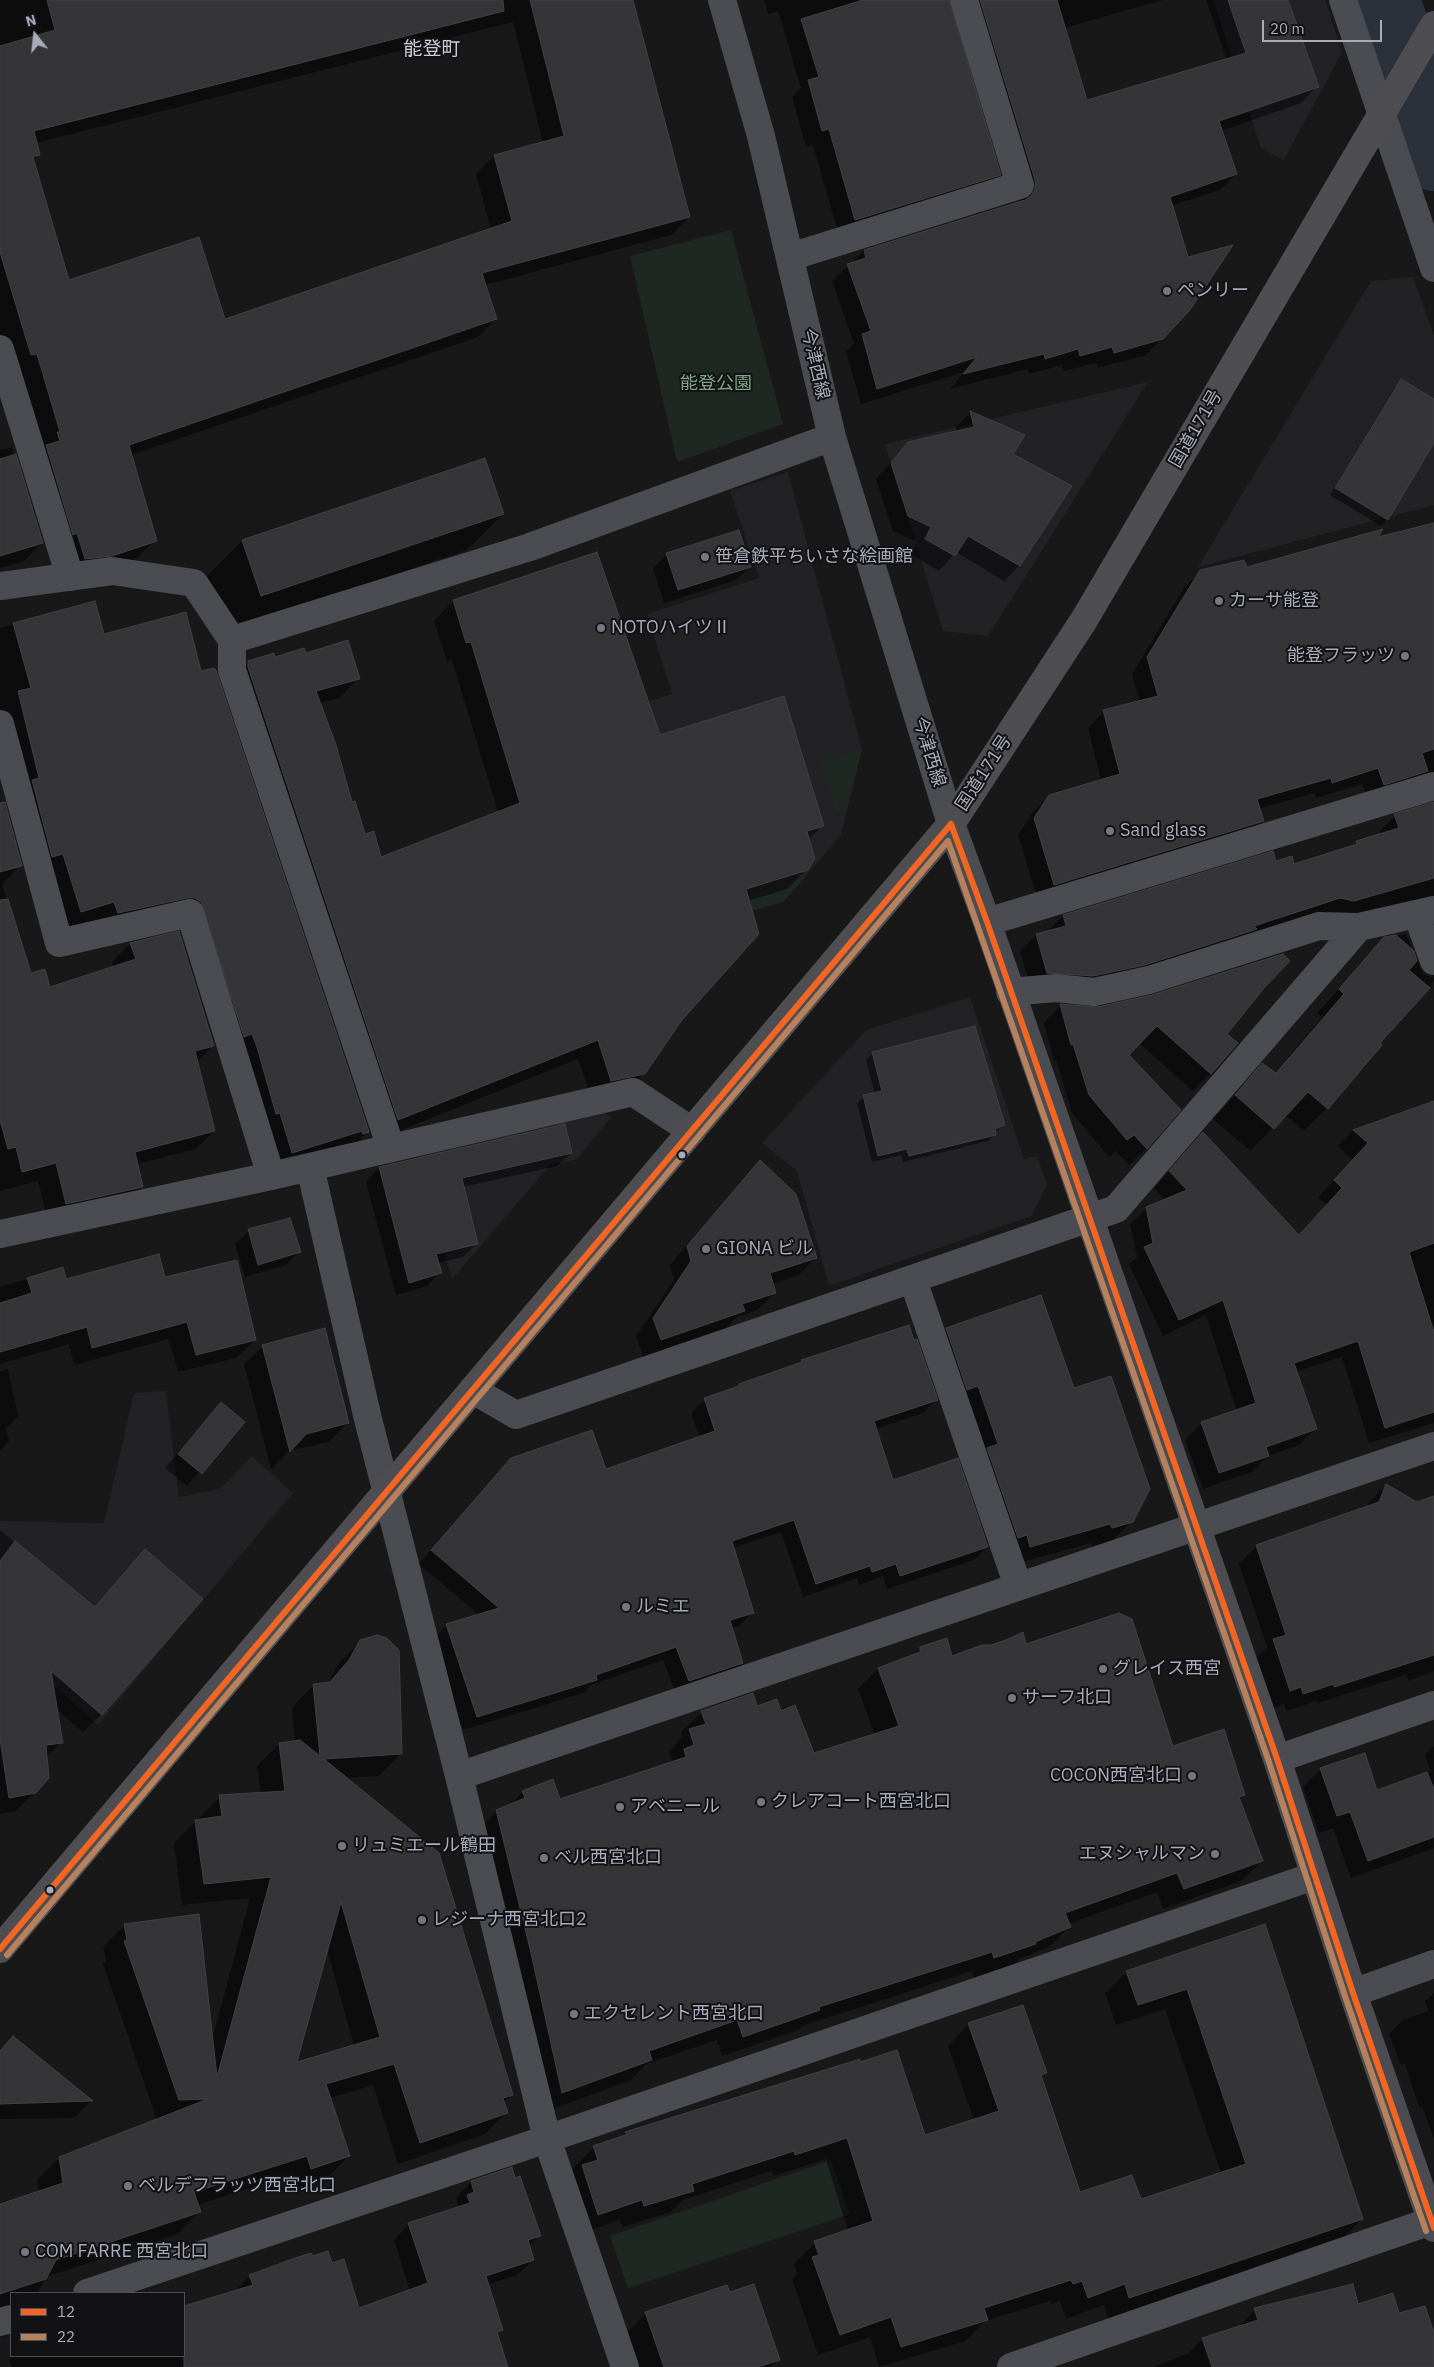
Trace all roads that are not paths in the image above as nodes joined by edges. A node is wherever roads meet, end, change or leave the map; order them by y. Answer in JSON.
{"nodes":[{"id":1,"x":722,"y":0,"type":"edge"},
{"id":2,"x":964,"y":0,"type":"edge"},
{"id":3,"x":1343,"y":0,"type":"edge"},
{"id":4,"x":1429,"y":38,"type":"edge"},
{"id":5,"x":1381,"y":115,"type":"junction"},
{"id":6,"x":790,"y":257,"type":"junction"},
{"id":7,"x":1434,"y":268,"type":"edge"},
{"id":8,"x":0,"y":349,"type":"edge"},
{"id":9,"x":832,"y":437,"type":"junction"},
{"id":10,"x":70,"y":577,"type":"junction"},
{"id":11,"x":0,"y":586,"type":"edge"},
{"id":12,"x":232,"y":640,"type":"junction"},
{"id":13,"x":0,"y":724,"type":"edge"},
{"id":14,"x":8,"y":783,"type":"edge"},
{"id":15,"x":1434,"y":786,"type":"edge"},
{"id":16,"x":951,"y":824,"type":"junction"},
{"id":17,"x":1426,"y":912,"type":"edge"},
{"id":18,"x":987,"y":922,"type":"junction"},
{"id":19,"x":1359,"y":927,"type":"junction"},
{"id":20,"x":1434,"y":961,"type":"edge"},
{"id":21,"x":1010,"y":992,"type":"junction"},
{"id":22,"x":692,"y":1131,"type":"junction"},
{"id":23,"x":391,"y":1148,"type":"junction"},
{"id":24,"x":310,"y":1168,"type":"junction"},
{"id":25,"x":271,"y":1176,"type":"junction"},
{"id":26,"x":1089,"y":1219,"type":"junction"},
{"id":27,"x":0,"y":1234,"type":"edge"},
{"id":28,"x":912,"y":1280,"type":"junction"},
{"id":29,"x":473,"y":1390,"type":"junction"},
{"id":30,"x":1434,"y":1446,"type":"edge"},
{"id":31,"x":387,"y":1493,"type":"junction"},
{"id":32,"x":1196,"y":1526,"type":"junction"},
{"id":33,"x":1018,"y":1586,"type":"junction"},
{"id":34,"x":1434,"y":1705,"type":"edge"},
{"id":35,"x":1277,"y":1759,"type":"junction"},
{"id":36,"x":459,"y":1776,"type":"junction"},
{"id":37,"x":1314,"y":1876,"type":"junction"},
{"id":38,"x":0,"y":1949,"type":"edge"},
{"id":39,"x":1434,"y":1964,"type":"edge"},
{"id":40,"x":1353,"y":1993,"type":"junction"},
{"id":41,"x":547,"y":2139,"type":"junction"},
{"id":42,"x":1433,"y":2223,"type":"edge"},
{"id":43,"x":90,"y":2292,"type":"edge"},
{"id":44,"x":626,"y":2367,"type":"edge"},
{"id":45,"x":1011,"y":2367,"type":"edge"}],
"edges":[{"from":1,"to":6,"type":"street","name":"今津西線"},
{"from":2,"to":6,"type":"street"},
{"from":3,"to":5,"type":"street"},
{"from":4,"to":5,"type":"highway","name":"国道171号"},
{"from":5,"to":7,"type":"street"},
{"from":5,"to":16,"type":"highway","name":"国道171号"},
{"from":6,"to":9,"type":"street","name":"今津西線"},
{"from":8,"to":10,"type":"street"},
{"from":9,"to":12,"type":"street"},
{"from":9,"to":16,"type":"street","name":"今津西線"},
{"from":10,"to":11,"type":"street"},
{"from":10,"to":12,"type":"street"},
{"from":12,"to":23,"type":"street"},
{"from":13,"to":14,"type":"street"},
{"from":14,"to":25,"type":"street"},
{"from":15,"to":18,"type":"street"},
{"from":16,"to":18,"type":"street","name":"今津西線"},
{"from":16,"to":22,"type":"highway","name":"国道171号"},
{"from":17,"to":19,"type":"street"},
{"from":17,"to":20,"type":"street"},
{"from":18,"to":21,"type":"street","name":"今津西線"},
{"from":19,"to":21,"type":"street"},
{"from":19,"to":26,"type":"street"},
{"from":21,"to":26,"type":"street","name":"今津西線"},
{"from":22,"to":23,"type":"street"},
{"from":22,"to":29,"type":"highway","name":"国道171号"},
{"from":23,"to":24,"type":"street"},
{"from":24,"to":25,"type":"street"},
{"from":24,"to":31,"type":"street"},
{"from":25,"to":27,"type":"street"},
{"from":26,"to":28,"type":"street"},
{"from":26,"to":32,"type":"street","name":"今津西線"},
{"from":28,"to":29,"type":"street"},
{"from":28,"to":33,"type":"street"},
{"from":29,"to":31,"type":"highway","name":"国道171号"},
{"from":30,"to":32,"type":"street"},
{"from":31,"to":36,"type":"street"},
{"from":31,"to":38,"type":"highway","name":"国道171号"},
{"from":32,"to":33,"type":"street"},
{"from":32,"to":35,"type":"street","name":"今津西線"},
{"from":33,"to":36,"type":"street"},
{"from":34,"to":35,"type":"street"},
{"from":35,"to":37,"type":"street","name":"今津西線"},
{"from":36,"to":41,"type":"street"},
{"from":37,"to":40,"type":"street","name":"今津西線"},
{"from":37,"to":41,"type":"street"},
{"from":39,"to":40,"type":"street"},
{"from":40,"to":42,"type":"street","name":"今津西線"},
{"from":41,"to":43,"type":"street"},
{"from":41,"to":44,"type":"street"},
{"from":42,"to":45,"type":"street"}]}
